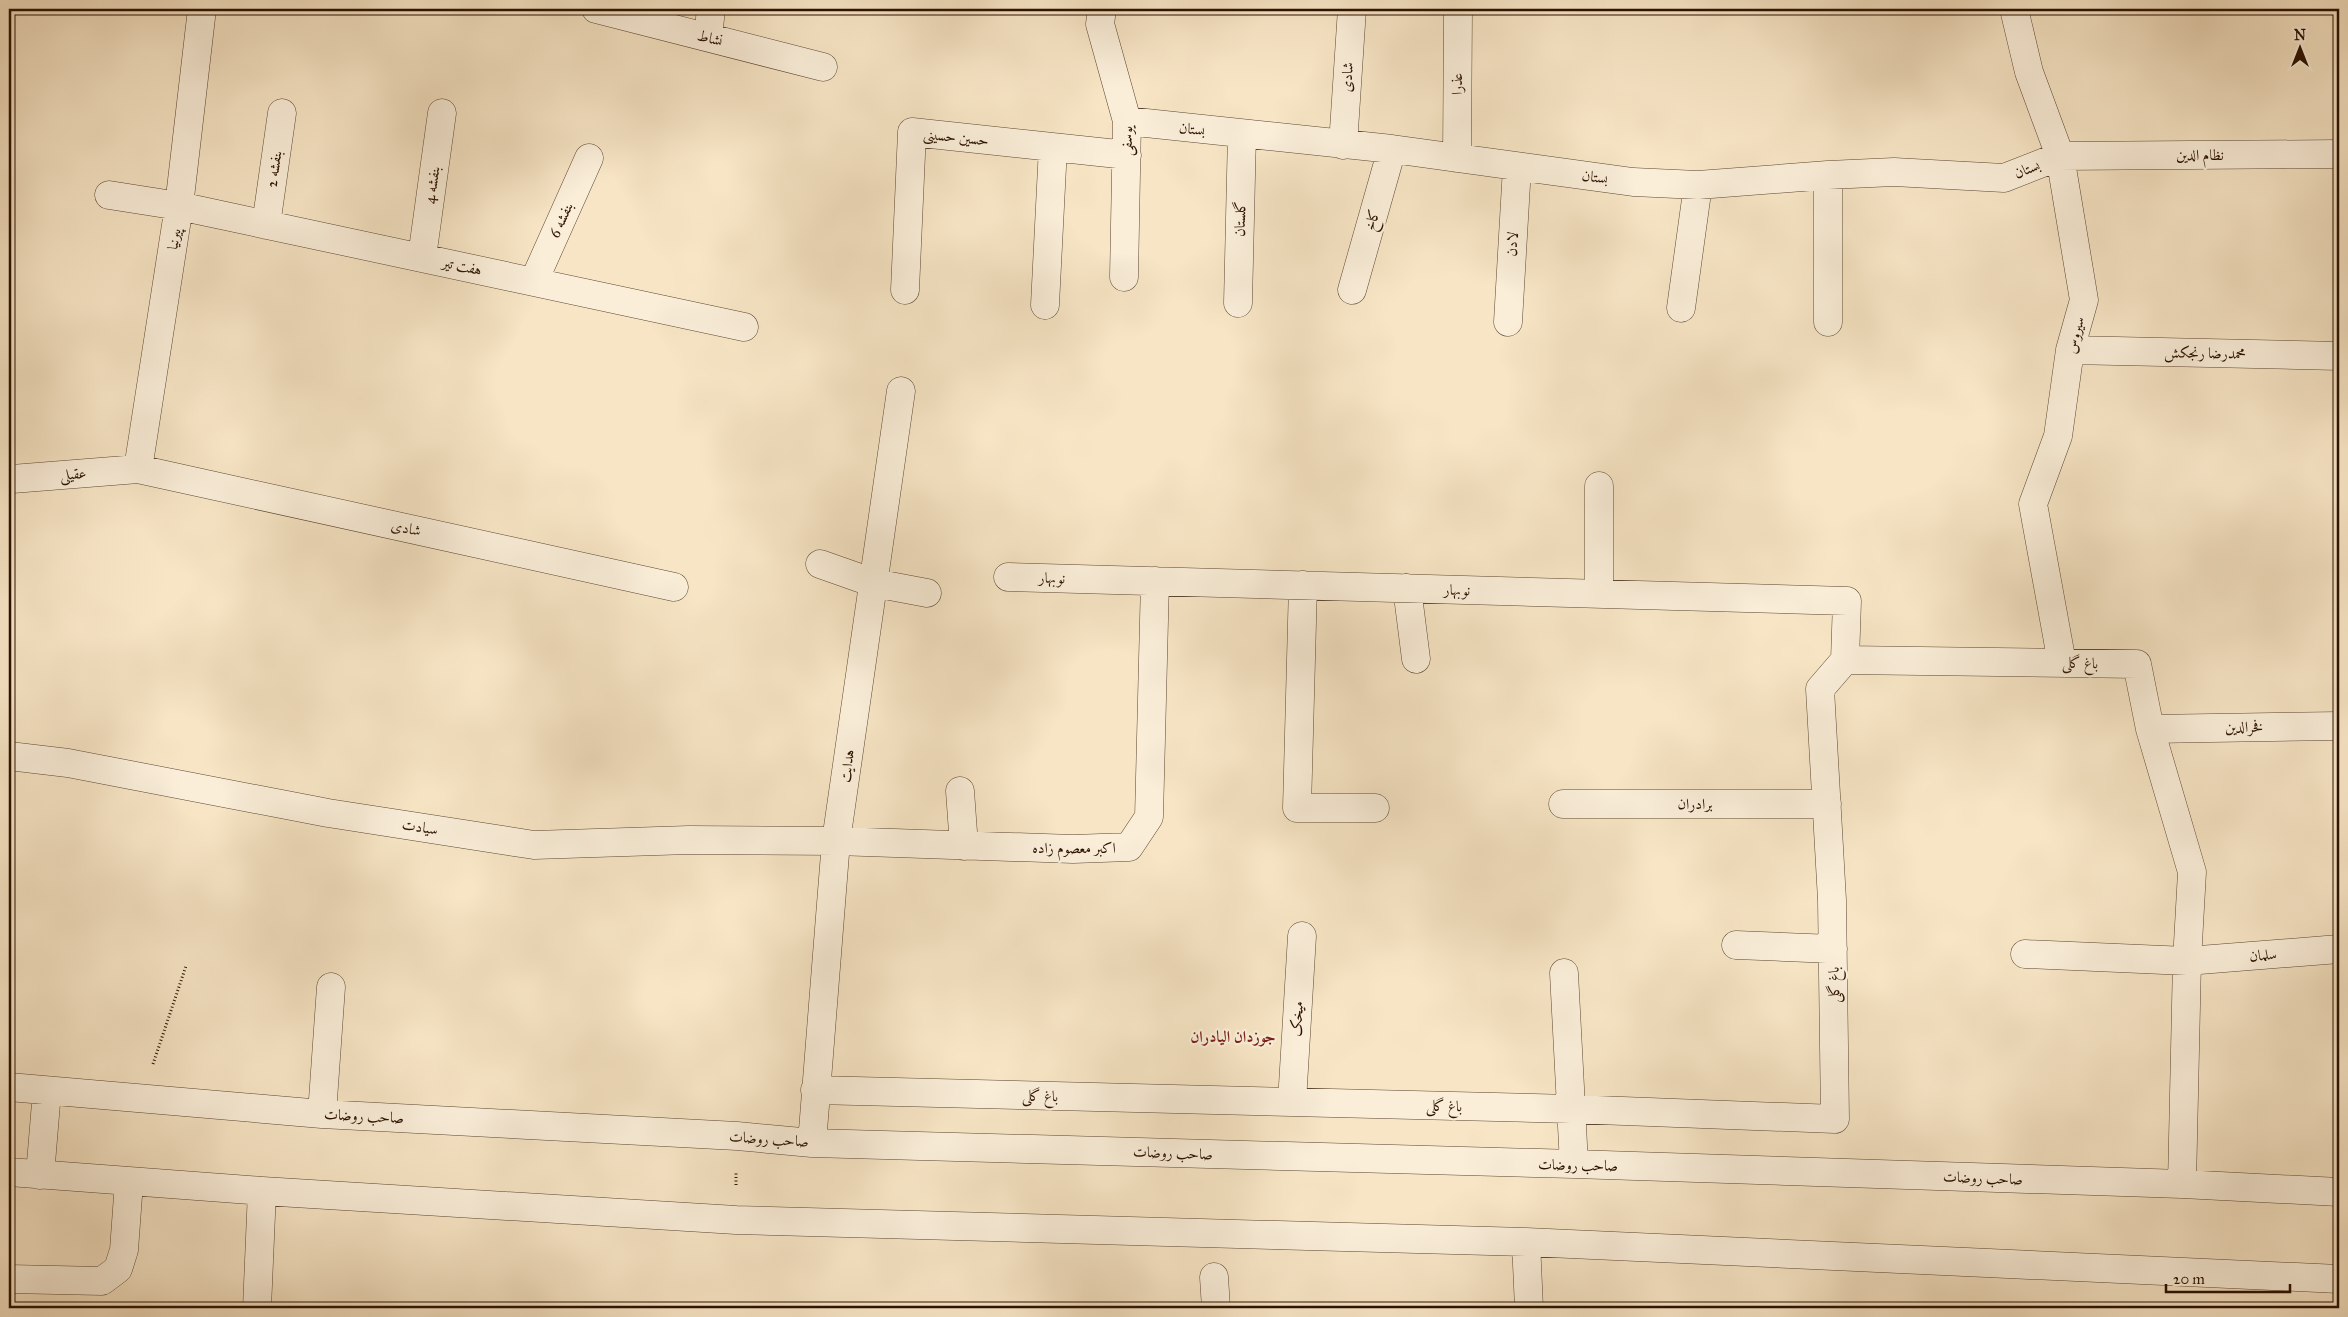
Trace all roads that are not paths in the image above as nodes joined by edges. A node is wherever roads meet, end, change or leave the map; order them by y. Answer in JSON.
{"nodes":[{"id":1,"x":202,"y":9,"type":"edge"},
{"id":2,"x":596,"y":9,"type":"edge"},
{"id":3,"x":711,"y":9,"type":"edge"},
{"id":4,"x":1102,"y":9,"type":"edge"},
{"id":5,"x":1352,"y":9,"type":"edge"},
{"id":6,"x":1458,"y":9,"type":"edge"},
{"id":7,"x":2014,"y":9,"type":"edge"},
{"id":8,"x":708,"y":37,"type":"junction"},
{"id":9,"x":823,"y":68,"type":"dead end"},
{"id":10,"x":282,"y":113,"type":"dead end"},
{"id":11,"x":442,"y":113,"type":"dead end"},
{"id":12,"x":1127,"y":122,"type":"junction"},
{"id":13,"x":1242,"y":134,"type":"junction"},
{"id":14,"x":1343,"y":145,"type":"junction"},
{"id":15,"x":1053,"y":148,"type":"junction"},
{"id":16,"x":1392,"y":150,"type":"junction"},
{"id":17,"x":2339,"y":154,"type":"edge"},
{"id":18,"x":1127,"y":155,"type":"junction"},
{"id":19,"x":2060,"y":156,"type":"junction"},
{"id":20,"x":588,"y":158,"type":"dead end"},
{"id":21,"x":1457,"y":158,"type":"junction"},
{"id":22,"x":1517,"y":167,"type":"junction"},
{"id":23,"x":1828,"y":175,"type":"junction"},
{"id":24,"x":1698,"y":185,"type":"junction"},
{"id":25,"x":109,"y":195,"type":"dead end"},
{"id":26,"x":179,"y":206,"type":"junction"},
{"id":27,"x":266,"y":225,"type":"junction"},
{"id":28,"x":422,"y":258,"type":"junction"},
{"id":29,"x":1124,"y":277,"type":"dead end"},
{"id":30,"x":534,"y":281,"type":"junction"},
{"id":31,"x":905,"y":290,"type":"dead end"},
{"id":32,"x":1352,"y":290,"type":"dead end"},
{"id":33,"x":1238,"y":303,"type":"dead end"},
{"id":34,"x":1045,"y":305,"type":"dead end"},
{"id":35,"x":1681,"y":308,"type":"dead end"},
{"id":36,"x":1508,"y":322,"type":"dead end"},
{"id":37,"x":1828,"y":322,"type":"dead end"},
{"id":38,"x":744,"y":326,"type":"dead end"},
{"id":39,"x":2070,"y":350,"type":"junction"},
{"id":40,"x":2339,"y":356,"type":"edge"},
{"id":41,"x":901,"y":392,"type":"dead end"},
{"id":42,"x":138,"y":469,"type":"junction"},
{"id":43,"x":10,"y":480,"type":"edge"},
{"id":44,"x":1599,"y":486,"type":"dead end"},
{"id":45,"x":820,"y":564,"type":"dead end"},
{"id":46,"x":1008,"y":577,"type":"dead end"},
{"id":47,"x":1155,"y":581,"type":"junction"},
{"id":48,"x":874,"y":583,"type":"junction"},
{"id":49,"x":1302,"y":585,"type":"junction"},
{"id":50,"x":674,"y":587,"type":"dead end"},
{"id":51,"x":1407,"y":588,"type":"junction"},
{"id":52,"x":927,"y":593,"type":"dead end"},
{"id":53,"x":1598,"y":594,"type":"junction"},
{"id":54,"x":1416,"y":659,"type":"dead end"},
{"id":55,"x":1845,"y":660,"type":"junction"},
{"id":56,"x":2062,"y":663,"type":"junction"},
{"id":57,"x":2339,"y":726,"type":"edge"},
{"id":58,"x":2150,"y":729,"type":"junction"},
{"id":59,"x":9,"y":756,"type":"edge"},
{"id":60,"x":960,"y":791,"type":"dead end"},
{"id":61,"x":1563,"y":804,"type":"dead end"},
{"id":62,"x":1827,"y":804,"type":"junction"},
{"id":63,"x":1375,"y":808,"type":"dead end"},
{"id":64,"x":836,"y":841,"type":"junction"},
{"id":65,"x":964,"y":846,"type":"junction"},
{"id":66,"x":1302,"y":936,"type":"dead end"},
{"id":67,"x":1736,"y":945,"type":"dead end"},
{"id":68,"x":1833,"y":949,"type":"junction"},
{"id":69,"x":2339,"y":949,"type":"edge"},
{"id":70,"x":2025,"y":954,"type":"dead end"},
{"id":71,"x":2186,"y":962,"type":"junction"},
{"id":72,"x":1564,"y":973,"type":"dead end"},
{"id":73,"x":331,"y":987,"type":"dead end"},
{"id":74,"x":9,"y":1087,"type":"edge"},
{"id":75,"x":815,"y":1090,"type":"junction"},
{"id":76,"x":47,"y":1091,"type":"junction"},
{"id":77,"x":1292,"y":1102,"type":"junction"},
{"id":78,"x":1571,"y":1109,"type":"junction"},
{"id":79,"x":322,"y":1114,"type":"junction"},
{"id":80,"x":812,"y":1143,"type":"junction"},
{"id":81,"x":1574,"y":1164,"type":"junction"},
{"id":82,"x":9,"y":1172,"type":"edge"},
{"id":83,"x":40,"y":1175,"type":"junction"},
{"id":84,"x":130,"y":1182,"type":"junction"},
{"id":85,"x":2182,"y":1184,"type":"junction"},
{"id":86,"x":262,"y":1191,"type":"junction"},
{"id":87,"x":2339,"y":1192,"type":"edge"},
{"id":88,"x":1526,"y":1242,"type":"junction"},
{"id":89,"x":1214,"y":1276,"type":"dead end"},
{"id":90,"x":9,"y":1279,"type":"edge"},
{"id":91,"x":2339,"y":1279,"type":"edge"},
{"id":92,"x":257,"y":1308,"type":"edge"},
{"id":93,"x":1216,"y":1308,"type":"edge"},
{"id":94,"x":1529,"y":1308,"type":"edge"}],
"edges":[{"from":1,"to":26,"type":"street","name":"پیرنیا"},
{"from":2,"to":8,"type":"street","name":"نشاط"},
{"from":3,"to":8,"type":"street"},
{"from":4,"to":12,"type":"street","name":"یوسفی"},
{"from":5,"to":14,"type":"street","name":"شادی"},
{"from":6,"to":21,"type":"street","name":"عذرا"},
{"from":7,"to":19,"type":"street","name":"سیروس"},
{"from":8,"to":9,"type":"street","name":"نشاط"},
{"from":10,"to":27,"type":"street","name":"بنفشه 2"},
{"from":11,"to":28,"type":"street","name":"بنفشه 4"},
{"from":12,"to":13,"type":"street","name":"بستان"},
{"from":12,"to":18,"type":"street","name":"یوسفی"},
{"from":13,"to":14,"type":"street","name":"بستان"},
{"from":13,"to":33,"type":"street","name":"گلستان"},
{"from":14,"to":16,"type":"street","name":"بستان"},
{"from":15,"to":18,"type":"street","name":"حسین حسینی"},
{"from":15,"to":31,"type":"street","name":"حسین حسینی"},
{"from":15,"to":34,"type":"street"},
{"from":16,"to":21,"type":"street","name":"بستان"},
{"from":16,"to":32,"type":"street","name":"کاخ"},
{"from":17,"to":19,"type":"street","name":"نظام الدین"},
{"from":18,"to":29,"type":"street","name":"یوسفی"},
{"from":19,"to":23,"type":"street","name":"بستان"},
{"from":19,"to":39,"type":"street","name":"سیروس"},
{"from":20,"to":30,"type":"street","name":"بنفشه 6"},
{"from":21,"to":22,"type":"street","name":"بستان"},
{"from":22,"to":24,"type":"street","name":"بستان"},
{"from":22,"to":36,"type":"street","name":"لادن"},
{"from":23,"to":24,"type":"street","name":"بستان"},
{"from":23,"to":37,"type":"street"},
{"from":24,"to":35,"type":"street"},
{"from":25,"to":26,"type":"street","name":"هفت تیر"},
{"from":26,"to":27,"type":"street","name":"هفت تیر"},
{"from":26,"to":42,"type":"street","name":"پیرنیا"},
{"from":27,"to":28,"type":"street","name":"هفت تیر"},
{"from":28,"to":30,"type":"street","name":"هفت تیر"},
{"from":30,"to":38,"type":"street","name":"هفت تیر"},
{"from":39,"to":40,"type":"street","name":"محمدرضا رنجکش"},
{"from":39,"to":56,"type":"street","name":"سیروس"},
{"from":41,"to":48,"type":"street","name":"هدایت"},
{"from":42,"to":43,"type":"street","name":"عقیلی"},
{"from":42,"to":50,"type":"street","name":"شادی"},
{"from":44,"to":53,"type":"street"},
{"from":45,"to":48,"type":"street"},
{"from":46,"to":47,"type":"street","name":"نوبهار"},
{"from":47,"to":49,"type":"street","name":"نوبهار"},
{"from":47,"to":65,"type":"street","name":"اکبر معصوم زاده"},
{"from":48,"to":52,"type":"street"},
{"from":48,"to":64,"type":"street","name":"هدایت"},
{"from":49,"to":51,"type":"street","name":"نوبهار"},
{"from":49,"to":63,"type":"street"},
{"from":51,"to":53,"type":"street","name":"نوبهار"},
{"from":51,"to":54,"type":"street"},
{"from":53,"to":55,"type":"street","name":"نوبهار"},
{"from":55,"to":56,"type":"street","name":"باغ گلی"},
{"from":55,"to":62,"type":"street","name":"باغ گلی"},
{"from":56,"to":58,"type":"street","name":"باغ گلی"},
{"from":57,"to":58,"type":"street","name":"فخرالدین"},
{"from":58,"to":71,"type":"street","name":"باغ گلی"},
{"from":59,"to":64,"type":"street","name":"سیادت"},
{"from":60,"to":65,"type":"street"},
{"from":61,"to":62,"type":"street","name":"برادران"},
{"from":62,"to":68,"type":"street","name":"باغ گلی"},
{"from":64,"to":65,"type":"street","name":"اکبر معصوم زاده"},
{"from":64,"to":75,"type":"street","name":"هدایت"},
{"from":66,"to":77,"type":"street","name":"میخک"},
{"from":67,"to":68,"type":"street"},
{"from":68,"to":78,"type":"street","name":"باغ گلی"},
{"from":69,"to":71,"type":"street","name":"سلمان"},
{"from":70,"to":71,"type":"street","name":"سلمان"},
{"from":71,"to":85,"type":"street","name":"باغ گلی"},
{"from":72,"to":78,"type":"street"},
{"from":73,"to":79,"type":"street"},
{"from":74,"to":76,"type":"street","name":"صاحب روضات"},
{"from":75,"to":77,"type":"street","name":"باغ گلی"},
{"from":75,"to":80,"type":"street","name":"هدایت"},
{"from":76,"to":79,"type":"street","name":"صاحب روضات"},
{"from":76,"to":83,"type":"street"},
{"from":77,"to":78,"type":"street","name":"باغ گلی"},
{"from":78,"to":81,"type":"street"},
{"from":79,"to":80,"type":"street","name":"صاحب روضات"},
{"from":80,"to":81,"type":"street","name":"صاحب روضات"},
{"from":81,"to":85,"type":"street","name":"صاحب روضات"},
{"from":82,"to":83,"type":"street"},
{"from":83,"to":84,"type":"street"},
{"from":84,"to":86,"type":"street"},
{"from":84,"to":90,"type":"street"},
{"from":85,"to":87,"type":"street","name":"صاحب روضات"},
{"from":86,"to":88,"type":"street"},
{"from":86,"to":92,"type":"street"},
{"from":88,"to":91,"type":"street"},
{"from":88,"to":94,"type":"street"},
{"from":89,"to":93,"type":"street"}]}
